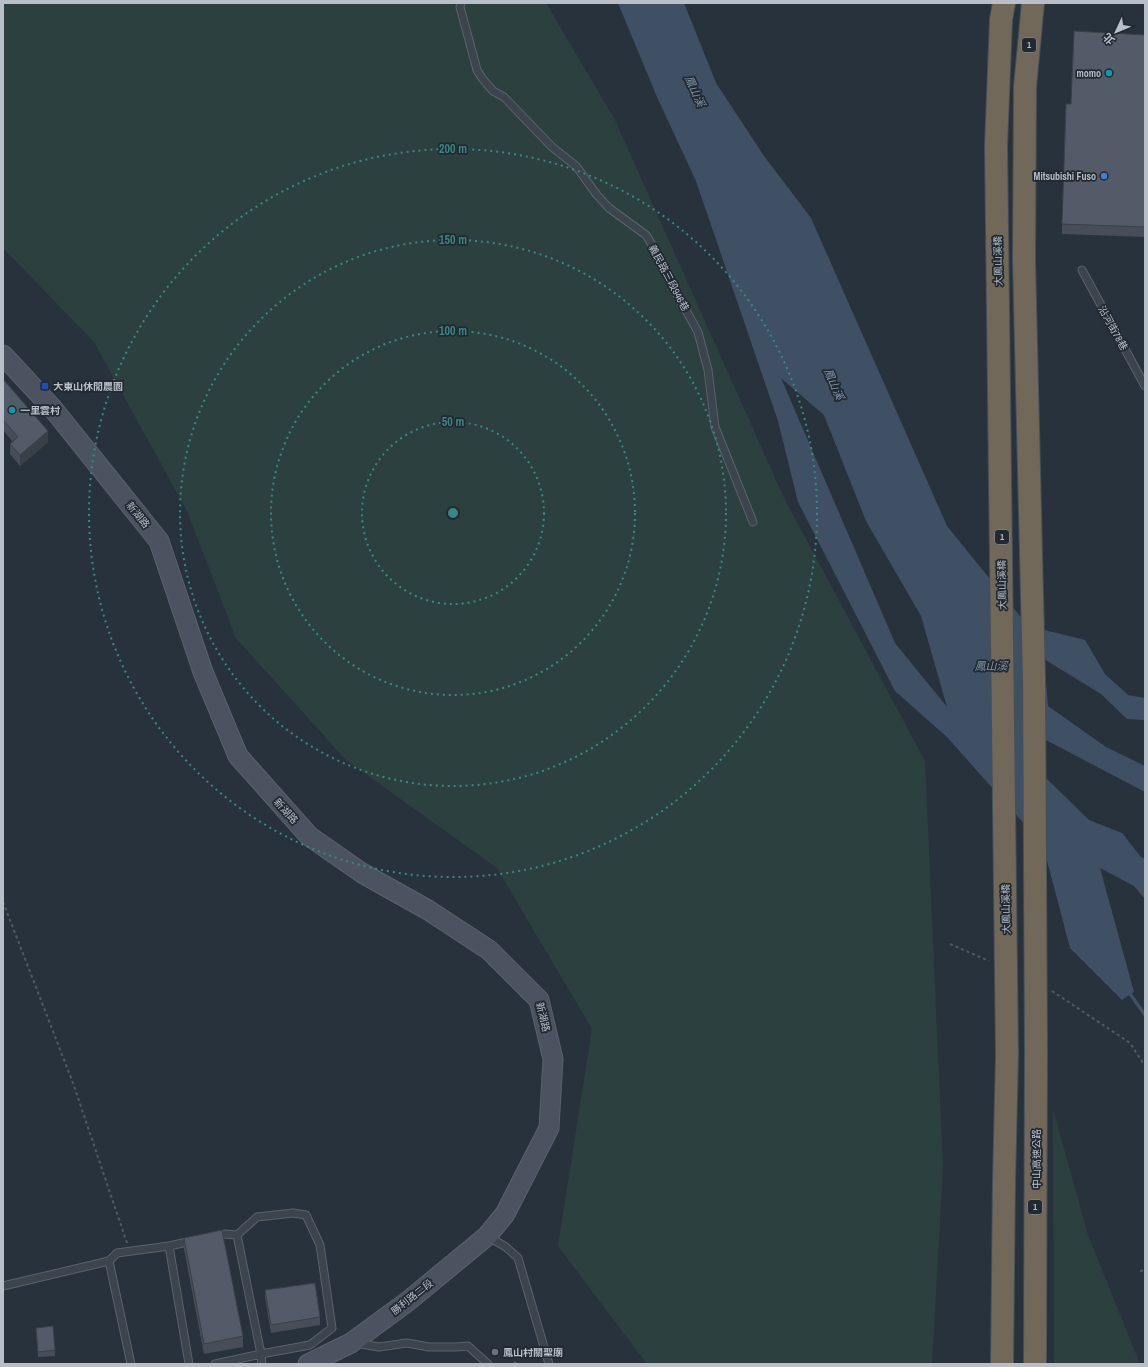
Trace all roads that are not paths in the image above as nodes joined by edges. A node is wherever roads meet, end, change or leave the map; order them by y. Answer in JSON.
{"nodes":[{"id":1,"x":461,"y":3,"type":"edge"},
{"id":2,"x":1033,"y":3,"type":"edge"},
{"id":3,"x":1003,"y":12,"type":"edge"},
{"id":4,"x":1082,"y":270,"type":"dead end"},
{"id":5,"x":3,"y":355,"type":"edge"},
{"id":6,"x":1145,"y":386,"type":"edge"},
{"id":7,"x":753,"y":522,"type":"dead end"},
{"id":8,"x":505,"y":1214,"type":"joint"},
{"id":9,"x":237,"y":1234,"type":"junction"},
{"id":10,"x":487,"y":1236,"type":"junction"},
{"id":11,"x":169,"y":1246,"type":"junction"},
{"id":12,"x":109,"y":1261,"type":"junction"},
{"id":13,"x":3,"y":1286,"type":"edge"},
{"id":14,"x":351,"y":1343,"type":"junction"},
{"id":15,"x":261,"y":1354,"type":"junction"},
{"id":16,"x":131,"y":1364,"type":"edge"},
{"id":17,"x":190,"y":1364,"type":"edge"},
{"id":18,"x":215,"y":1364,"type":"edge"},
{"id":19,"x":262,"y":1364,"type":"edge"},
{"id":20,"x":308,"y":1364,"type":"edge"},
{"id":21,"x":488,"y":1364,"type":"edge"},
{"id":22,"x":549,"y":1364,"type":"edge"},
{"id":23,"x":1002,"y":1364,"type":"edge"},
{"id":24,"x":1035,"y":1364,"type":"edge"}],
"edges":[{"from":1,"to":7,"type":"lane","name":"義民路三段946巷"},
{"from":2,"to":24,"type":"highway","name":"中山高速公路","number":"1","bridge":true},
{"from":3,"to":23,"type":"highway","name":"大鳳山溪橋","number":"1","bridge":true},
{"from":4,"to":6,"type":"lane","name":"沿河街78巷"},
{"from":5,"to":8,"type":"main road","name":"新湖路"},
{"from":8,"to":10,"type":"main road","name":"勝利路二段"},
{"from":9,"to":11,"type":"lane"},
{"from":9,"to":15,"type":"lane"},
{"from":9,"to":15,"type":"lane"},
{"from":10,"to":14,"type":"main road","name":"勝利路二段"},
{"from":10,"to":22,"type":"lane"},
{"from":11,"to":12,"type":"lane"},
{"from":11,"to":17,"type":"lane"},
{"from":12,"to":13,"type":"lane"},
{"from":12,"to":16,"type":"lane"},
{"from":14,"to":20,"type":"main road","name":"勝利路二段"},
{"from":14,"to":21,"type":"lane"},
{"from":15,"to":18,"type":"lane"},
{"from":15,"to":19,"type":"lane"}]}
